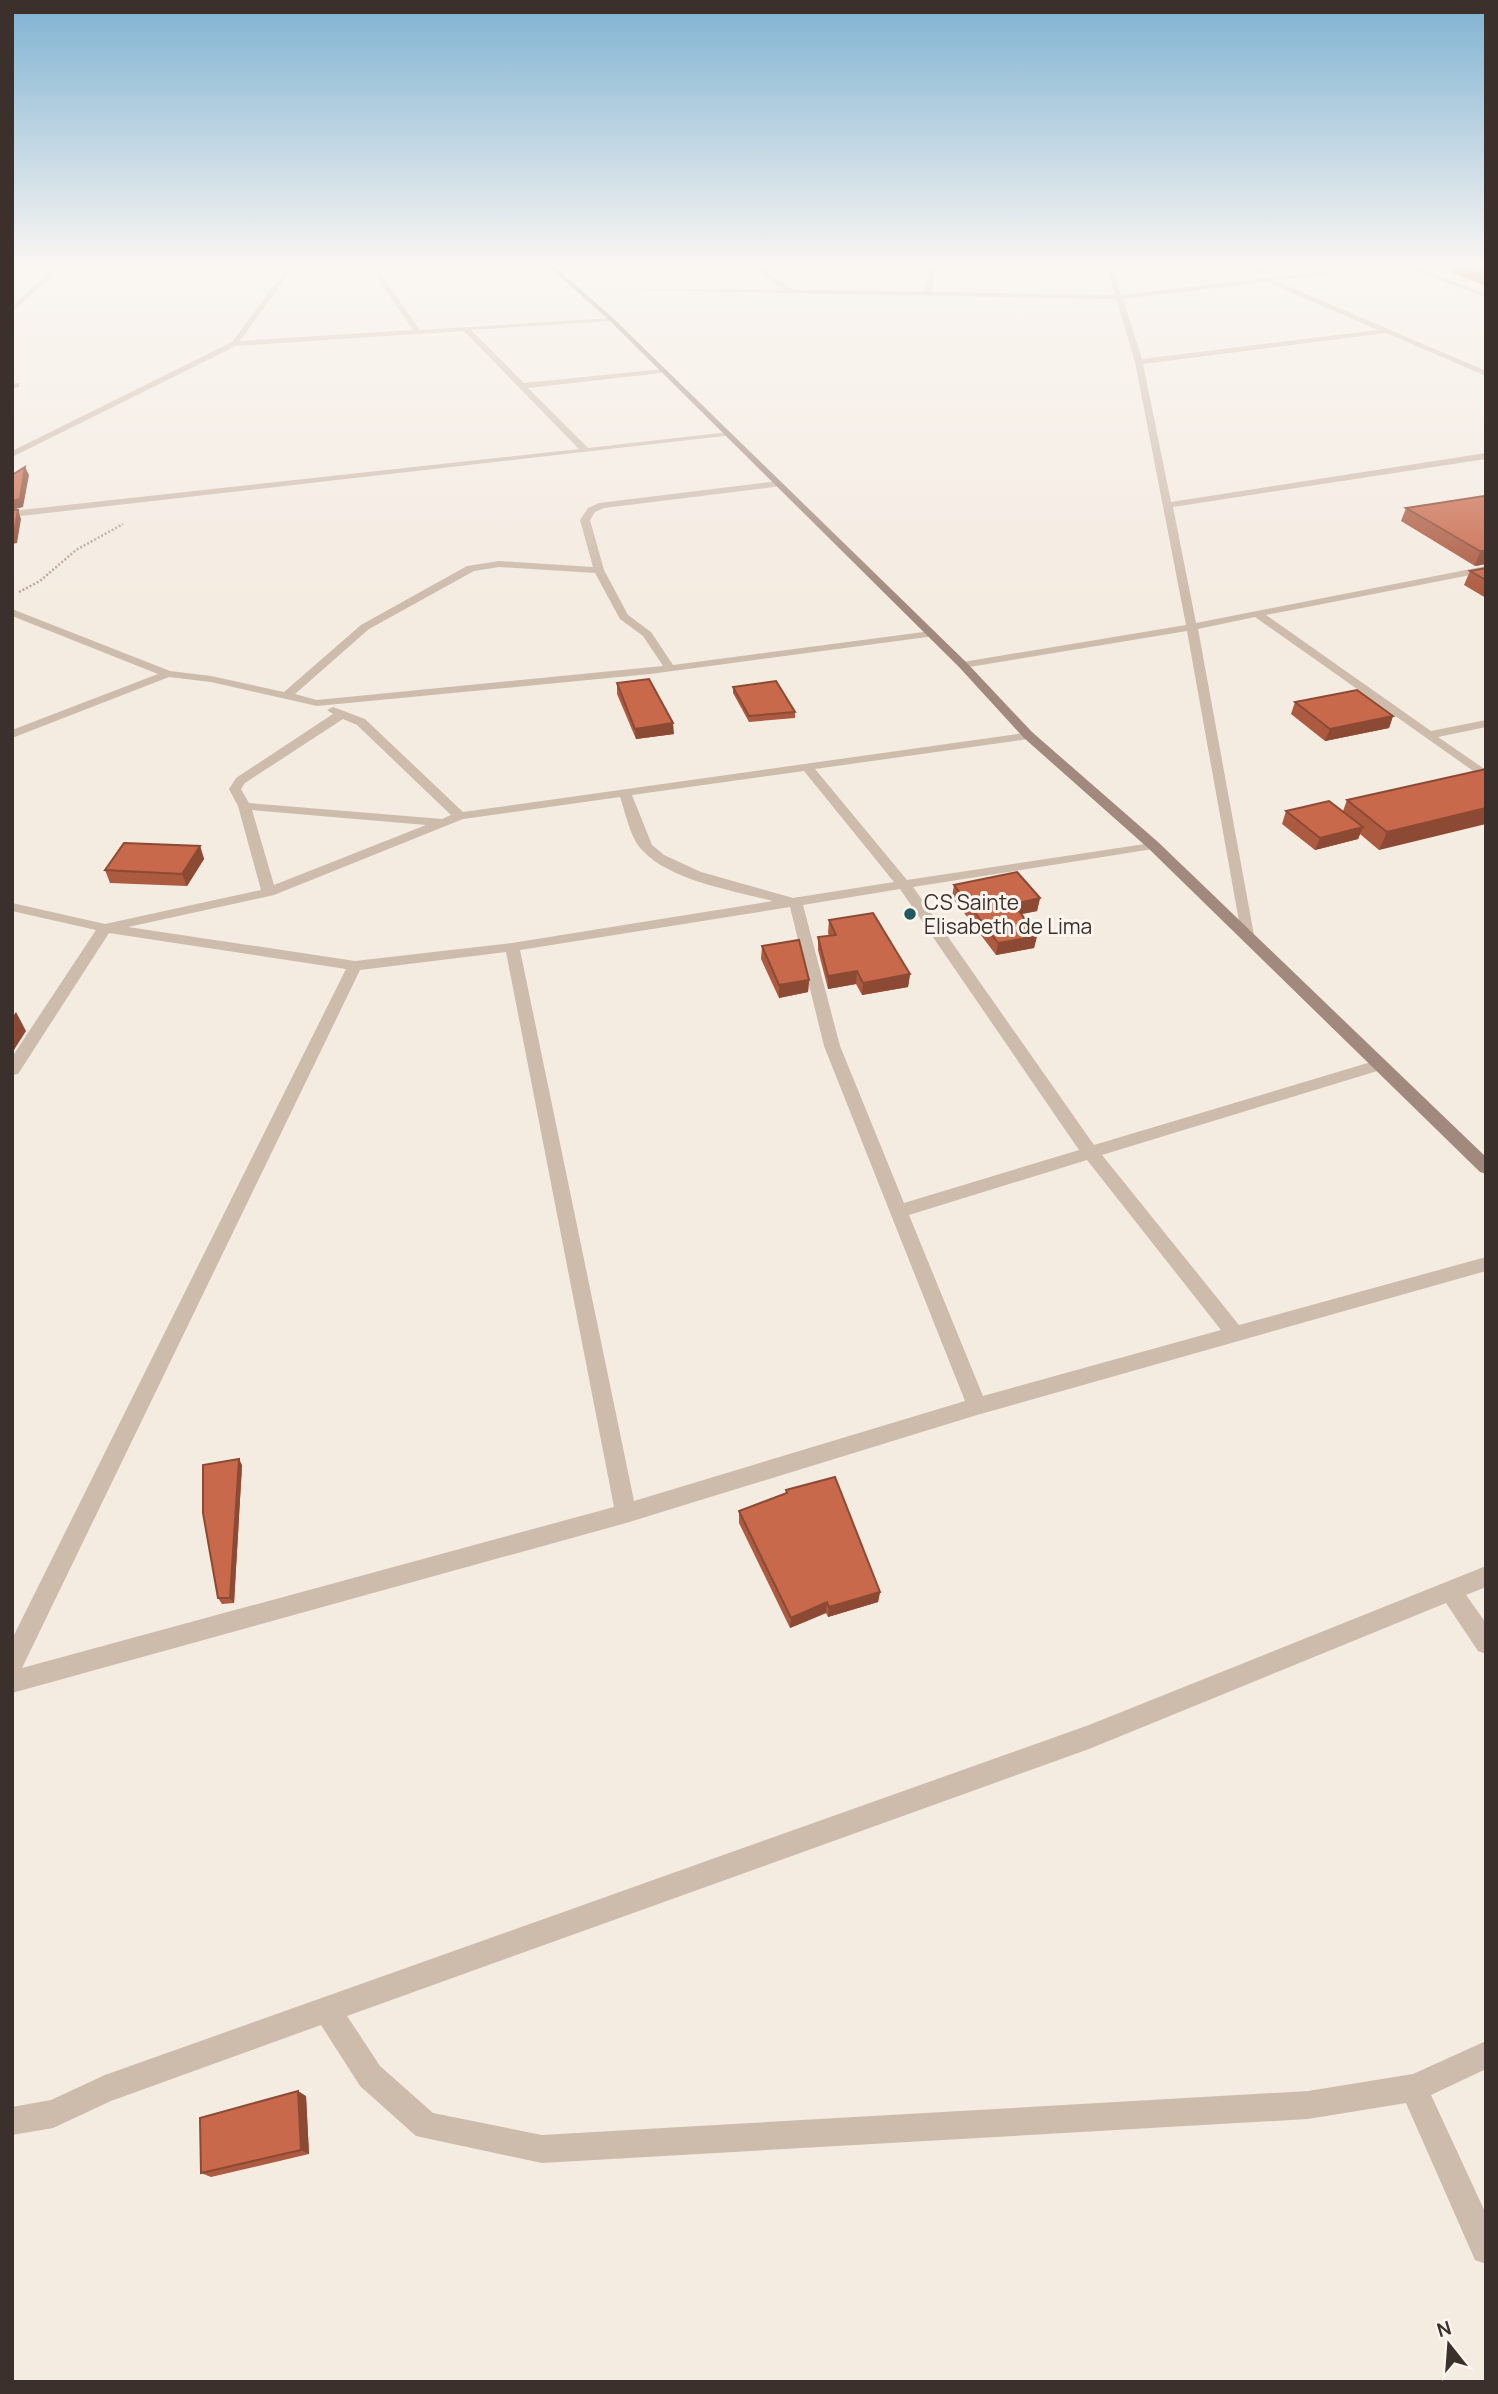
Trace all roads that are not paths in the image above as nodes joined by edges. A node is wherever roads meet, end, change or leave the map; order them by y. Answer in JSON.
{"nodes":[{"id":1,"x":166,"y":378,"type":"edge"},
{"id":2,"x":514,"y":378,"type":"edge"},
{"id":3,"x":599,"y":378,"type":"edge"},
{"id":4,"x":668,"y":378,"type":"edge"},
{"id":5,"x":1142,"y":378,"type":"edge"},
{"id":6,"x":522,"y":386,"type":"junction"},
{"id":7,"x":729,"y":435,"type":"junction"},
{"id":8,"x":586,"y":451,"type":"junction"},
{"id":9,"x":12,"y":454,"type":"edge"},
{"id":10,"x":1486,"y":456,"type":"edge"},
{"id":11,"x":779,"y":484,"type":"junction"},
{"id":12,"x":1167,"y":505,"type":"junction"},
{"id":13,"x":12,"y":514,"type":"edge"},
{"id":14,"x":1486,"y":569,"type":"edge"},
{"id":15,"x":599,"y":570,"type":"junction"},
{"id":16,"x":12,"y":612,"type":"edge"},
{"id":17,"x":1257,"y":614,"type":"junction"},
{"id":18,"x":1192,"y":627,"type":"junction"},
{"id":19,"x":931,"y":634,"type":"junction"},
{"id":20,"x":963,"y":665,"type":"junction"},
{"id":21,"x":670,"y":668,"type":"junction"},
{"id":22,"x":168,"y":674,"type":"junction"},
{"id":23,"x":286,"y":696,"type":"junction"},
{"id":24,"x":317,"y":703,"type":"junction"},
{"id":25,"x":342,"y":714,"type":"junction"},
{"id":26,"x":1486,"y":723,"type":"edge"},
{"id":27,"x":12,"y":734,"type":"edge"},
{"id":28,"x":1028,"y":735,"type":"junction"},
{"id":29,"x":1429,"y":735,"type":"junction"},
{"id":30,"x":807,"y":767,"type":"junction"},
{"id":31,"x":1486,"y":776,"type":"edge"},
{"id":32,"x":625,"y":792,"type":"junction"},
{"id":33,"x":244,"y":806,"type":"junction"},
{"id":34,"x":460,"y":816,"type":"junction"},
{"id":35,"x":444,"y":822,"type":"junction"},
{"id":36,"x":1153,"y":845,"type":"junction"},
{"id":37,"x":904,"y":885,"type":"junction"},
{"id":38,"x":269,"y":892,"type":"junction"},
{"id":39,"x":796,"y":903,"type":"junction"},
{"id":40,"x":12,"y":907,"type":"edge"},
{"id":41,"x":105,"y":928,"type":"junction"},
{"id":42,"x":1247,"y":935,"type":"junction"},
{"id":43,"x":512,"y":947,"type":"junction"},
{"id":44,"x":355,"y":966,"type":"junction"},
{"id":45,"x":1381,"y":1064,"type":"junction"},
{"id":46,"x":12,"y":1070,"type":"edge"},
{"id":47,"x":1089,"y":1152,"type":"junction"},
{"id":48,"x":1486,"y":1168,"type":"edge"},
{"id":49,"x":899,"y":1211,"type":"junction"},
{"id":50,"x":1486,"y":1264,"type":"edge"},
{"id":51,"x":1236,"y":1335,"type":"junction"},
{"id":52,"x":977,"y":1406,"type":"junction"},
{"id":53,"x":626,"y":1513,"type":"junction"},
{"id":54,"x":1486,"y":1576,"type":"edge"},
{"id":55,"x":1450,"y":1590,"type":"junction"},
{"id":56,"x":1486,"y":1643,"type":"edge"},
{"id":57,"x":12,"y":1664,"type":"edge"},
{"id":58,"x":12,"y":1682,"type":"edge"},
{"id":59,"x":327,"y":2010,"type":"junction"},
{"id":60,"x":1486,"y":2055,"type":"edge"},
{"id":61,"x":1414,"y":2088,"type":"junction"},
{"id":62,"x":12,"y":2121,"type":"edge"},
{"id":63,"x":1486,"y":2249,"type":"edge"}],
"edges":[{"from":1,"to":9,"type":"street"},
{"from":2,"to":6,"type":"street"},
{"from":3,"to":6,"type":"street"},
{"from":4,"to":7,"type":"street"},
{"from":5,"to":12,"type":"street"},
{"from":6,"to":8,"type":"street"},
{"from":7,"to":8,"type":"street"},
{"from":7,"to":11,"type":"street"},
{"from":8,"to":13,"type":"street"},
{"from":10,"to":12,"type":"street"},
{"from":11,"to":15,"type":"street"},
{"from":11,"to":19,"type":"street"},
{"from":12,"to":18,"type":"street"},
{"from":14,"to":17,"type":"street"},
{"from":15,"to":21,"type":"street"},
{"from":15,"to":23,"type":"street"},
{"from":16,"to":22,"type":"street"},
{"from":17,"to":18,"type":"street"},
{"from":17,"to":29,"type":"street"},
{"from":18,"to":20,"type":"street"},
{"from":18,"to":42,"type":"street"},
{"from":19,"to":20,"type":"street"},
{"from":19,"to":21,"type":"street"},
{"from":20,"to":28,"type":"street"},
{"from":21,"to":24,"type":"street"},
{"from":22,"to":23,"type":"street"},
{"from":22,"to":27,"type":"street"},
{"from":23,"to":24,"type":"street"},
{"from":24,"to":25,"type":"street"},
{"from":25,"to":33,"type":"street"},
{"from":25,"to":34,"type":"street"},
{"from":26,"to":29,"type":"street"},
{"from":28,"to":30,"type":"street"},
{"from":28,"to":36,"type":"street"},
{"from":29,"to":31,"type":"street"},
{"from":30,"to":32,"type":"street"},
{"from":30,"to":37,"type":"street"},
{"from":32,"to":34,"type":"street"},
{"from":32,"to":39,"type":"street"},
{"from":33,"to":35,"type":"street"},
{"from":33,"to":38,"type":"street"},
{"from":34,"to":35,"type":"street"},
{"from":35,"to":38,"type":"street"},
{"from":36,"to":37,"type":"street"},
{"from":36,"to":42,"type":"street"},
{"from":37,"to":39,"type":"street"},
{"from":37,"to":47,"type":"street"},
{"from":38,"to":41,"type":"street"},
{"from":39,"to":43,"type":"street"},
{"from":39,"to":49,"type":"street"},
{"from":40,"to":41,"type":"street"},
{"from":41,"to":44,"type":"street"},
{"from":41,"to":46,"type":"street"},
{"from":42,"to":45,"type":"street"},
{"from":43,"to":44,"type":"street"},
{"from":43,"to":53,"type":"street"},
{"from":44,"to":57,"type":"street"},
{"from":45,"to":47,"type":"street"},
{"from":45,"to":48,"type":"street"},
{"from":47,"to":49,"type":"street"},
{"from":47,"to":51,"type":"street"},
{"from":49,"to":52,"type":"street"},
{"from":50,"to":51,"type":"street"},
{"from":51,"to":52,"type":"street"},
{"from":52,"to":53,"type":"street"},
{"from":53,"to":58,"type":"street"},
{"from":54,"to":55,"type":"street"},
{"from":55,"to":56,"type":"street"},
{"from":55,"to":59,"type":"street"},
{"from":59,"to":61,"type":"street"},
{"from":59,"to":62,"type":"street"},
{"from":60,"to":61,"type":"street"},
{"from":61,"to":63,"type":"street"}]}
